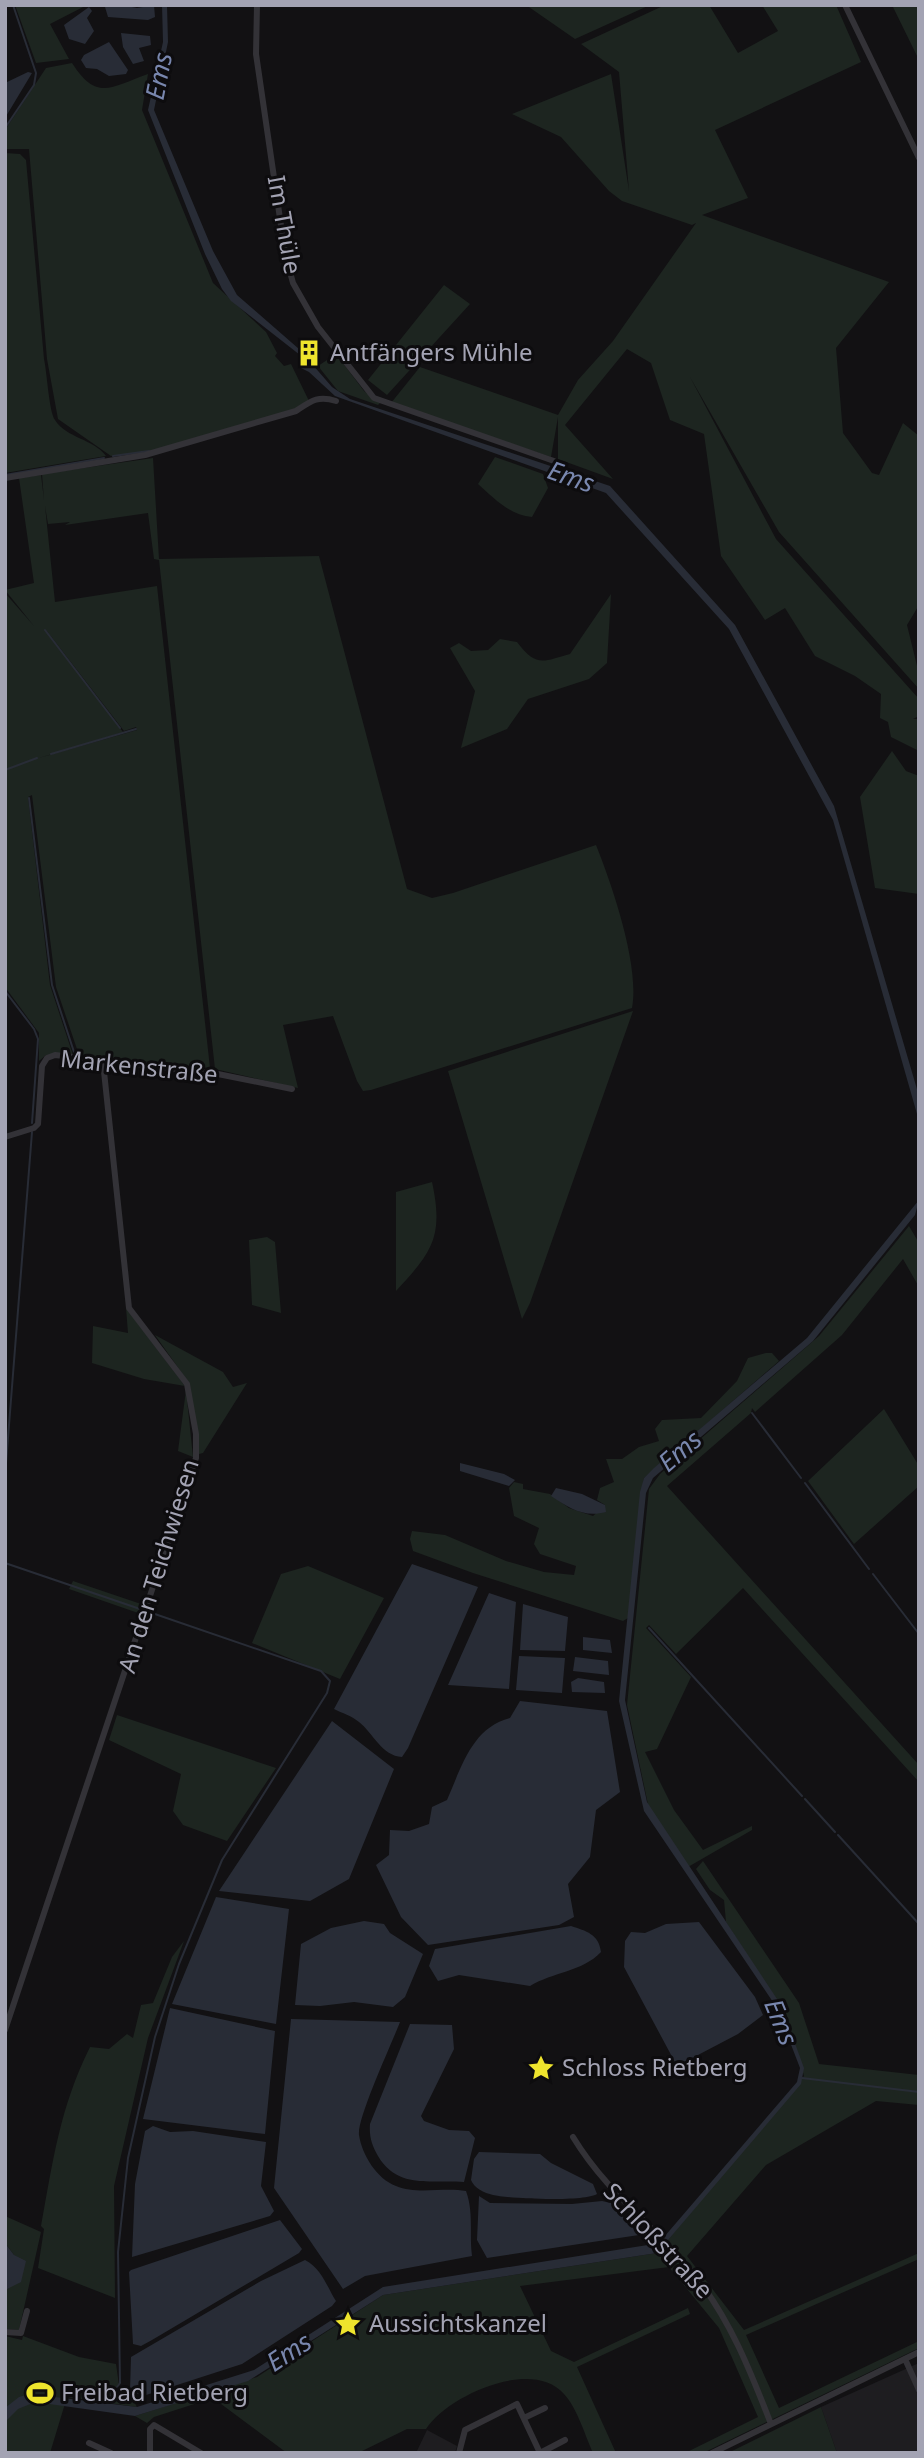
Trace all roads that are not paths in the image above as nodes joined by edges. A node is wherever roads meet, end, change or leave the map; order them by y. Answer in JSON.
{"nodes":[{"id":1,"x":257,"y":5,"type":"edge"},
{"id":2,"x":845,"y":5,"type":"edge"},
{"id":3,"x":919,"y":158,"type":"edge"},
{"id":4,"x":336,"y":401,"type":"dead end"},
{"id":5,"x":554,"y":461,"type":"dead end"},
{"id":6,"x":5,"y":478,"type":"edge"},
{"id":7,"x":103,"y":1062,"type":"junction"},
{"id":8,"x":292,"y":1090,"type":"dead end"},
{"id":9,"x":5,"y":1137,"type":"edge"},
{"id":10,"x":5,"y":2030,"type":"edge"},
{"id":11,"x":573,"y":2137,"type":"dead end"},
{"id":12,"x":27,"y":2311,"type":"dead end"},
{"id":13,"x":5,"y":2332,"type":"edge"},
{"id":14,"x":919,"y":2352,"type":"edge"},
{"id":15,"x":905,"y":2359,"type":"junction"},
{"id":16,"x":919,"y":2390,"type":"edge"},
{"id":17,"x":545,"y":2408,"type":"dead end"},
{"id":18,"x":524,"y":2418,"type":"junction"},
{"id":19,"x":771,"y":2424,"type":"junction"},
{"id":20,"x":565,"y":2440,"type":"dead end"},
{"id":21,"x":89,"y":2443,"type":"dead end"},
{"id":22,"x":111,"y":2453,"type":"edge"},
{"id":23,"x":150,"y":2453,"type":"edge"},
{"id":24,"x":201,"y":2453,"type":"edge"},
{"id":25,"x":459,"y":2453,"type":"edge"},
{"id":26,"x":540,"y":2453,"type":"edge"},
{"id":27,"x":712,"y":2453,"type":"edge"}],
"edges":[{"from":1,"to":5,"type":"street","name":"Im Thüle"},
{"from":2,"to":3,"type":"street"},
{"from":4,"to":6,"type":"street"},
{"from":7,"to":8,"type":"street","name":"Markenstraße"},
{"from":7,"to":9,"type":"street","name":"Markenstraße"},
{"from":7,"to":10,"type":"street","name":"An den Teichwiesen"},
{"from":11,"to":19,"type":"street","name":"Schloßstraße"},
{"from":12,"to":13,"type":"street"},
{"from":14,"to":15,"type":"street"},
{"from":15,"to":16,"type":"street"},
{"from":15,"to":19,"type":"street"},
{"from":17,"to":18,"type":"street"},
{"from":18,"to":25,"type":"street"},
{"from":18,"to":26,"type":"street"},
{"from":19,"to":27,"type":"street"},
{"from":20,"to":26,"type":"street"},
{"from":21,"to":22,"type":"street"},
{"from":23,"to":24,"type":"street"}]}
